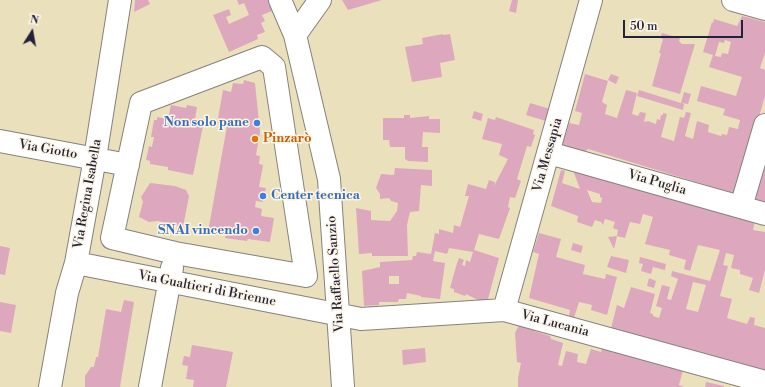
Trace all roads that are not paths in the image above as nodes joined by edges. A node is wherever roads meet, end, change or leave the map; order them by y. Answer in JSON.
{"nodes":[{"id":1,"x":120,"y":0,"type":"edge"},
{"id":2,"x":280,"y":0,"type":"edge"},
{"id":3,"x":320,"y":0,"type":"edge"},
{"id":4,"x":591,"y":0,"type":"edge"},
{"id":5,"x":732,"y":0,"type":"edge"},
{"id":6,"x":765,"y":9,"type":"edge"},
{"id":7,"x":296,"y":35,"type":"junction"},
{"id":8,"x":765,"y":125,"type":"edge"},
{"id":9,"x":0,"y":141,"type":"edge"},
{"id":10,"x":549,"y":153,"type":"junction"},
{"id":11,"x":95,"y":158,"type":"junction"},
{"id":12,"x":128,"y":165,"type":"junction"},
{"id":13,"x":741,"y":207,"type":"junction"},
{"id":14,"x":765,"y":214,"type":"edge"},
{"id":15,"x":332,"y":226,"type":"junction"},
{"id":16,"x":299,"y":229,"type":"junction"},
{"id":17,"x":175,"y":253,"type":"junction"},
{"id":18,"x":76,"y":263,"type":"junction"},
{"id":19,"x":170,"y":282,"type":"junction"},
{"id":20,"x":504,"y":310,"type":"junction"},
{"id":21,"x":339,"y":315,"type":"junction"},
{"id":22,"x":765,"y":382,"type":"edge"},
{"id":23,"x":50,"y":387,"type":"edge"},
{"id":24,"x":150,"y":387,"type":"edge"},
{"id":25,"x":343,"y":387,"type":"edge"}],
"edges":[{"from":1,"to":11,"type":"street","name":"Via Regina Isabella"},
{"from":2,"to":7,"type":"street","name":"Via Raffaello Sanzio"},
{"from":3,"to":7,"type":"street"},
{"from":4,"to":10,"type":"street","name":"Via Messapia"},
{"from":5,"to":6,"type":"street"},
{"from":7,"to":15,"type":"street","name":"Via Raffaello Sanzio"},
{"from":8,"to":13,"type":"street"},
{"from":9,"to":11,"type":"street","name":"Via Giotto"},
{"from":10,"to":13,"type":"street","name":"Via Puglia"},
{"from":10,"to":20,"type":"street","name":"Via Messapia"},
{"from":11,"to":12,"type":"street","name":"Via Giotto"},
{"from":11,"to":18,"type":"street","name":"Via Regina Isabella"},
{"from":12,"to":16,"type":"street"},
{"from":12,"to":17,"type":"street"},
{"from":13,"to":14,"type":"street","name":"Via Puglia"},
{"from":15,"to":16,"type":"street"},
{"from":15,"to":21,"type":"street","name":"Via Raffaello Sanzio"},
{"from":16,"to":17,"type":"street"},
{"from":17,"to":19,"type":"street"},
{"from":18,"to":19,"type":"street","name":"Via Gualtieri di Brienne"},
{"from":18,"to":23,"type":"street","name":"Via Regina Isabella"},
{"from":19,"to":21,"type":"street","name":"Via Gualtieri di Brienne"},
{"from":19,"to":24,"type":"street"},
{"from":20,"to":21,"type":"street","name":"Via Lucania"},
{"from":20,"to":22,"type":"street","name":"Via Lucania"},
{"from":21,"to":25,"type":"street","name":"Via Raffaello Sanzio"}]}
